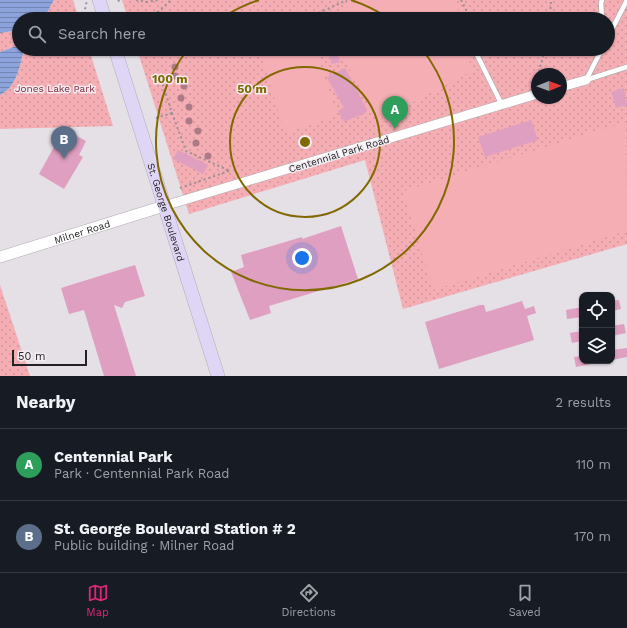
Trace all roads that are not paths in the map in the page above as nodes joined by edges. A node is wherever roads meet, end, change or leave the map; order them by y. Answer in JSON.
{"nodes":[{"id":1,"x":99,"y":0,"type":"edge"},
{"id":2,"x":602,"y":0,"type":"edge"},
{"id":3,"x":627,"y":0,"type":"edge"},
{"id":4,"x":103,"y":12,"type":"edge"},
{"id":5,"x":601,"y":12,"type":"edge"},
{"id":6,"x":615,"y":23,"type":"edge"},
{"id":7,"x":117,"y":56,"type":"edge"},
{"id":8,"x":478,"y":56,"type":"edge"},
{"id":9,"x":598,"y":56,"type":"edge"},
{"id":10,"x":627,"y":67,"type":"edge"},
{"id":11,"x":586,"y":80,"type":"junction"},
{"id":12,"x":567,"y":85,"type":"edge"},
{"id":13,"x":531,"y":96,"type":"edge"},
{"id":14,"x":502,"y":105,"type":"junction"},
{"id":15,"x":164,"y":206,"type":"junction"},
{"id":16,"x":0,"y":256,"type":"edge"},
{"id":17,"x":218,"y":376,"type":"edge"}],
"edges":[{"from":1,"to":4,"type":"main road"},
{"from":2,"to":5,"type":"lane"},
{"from":3,"to":6,"type":"lane"},
{"from":7,"to":15,"type":"main road","name":"St. George Boulevard"},
{"from":8,"to":14,"type":"lane"},
{"from":9,"to":11,"type":"lane"},
{"from":10,"to":11,"type":"lane"},
{"from":11,"to":12,"type":"street"},
{"from":13,"to":14,"type":"street","name":"Centennial Park Road"},
{"from":14,"to":15,"type":"street","name":"Centennial Park Road"},
{"from":15,"to":16,"type":"street","name":"Milner Road"},
{"from":15,"to":17,"type":"main road","name":"St. George Boulevard"}]}
